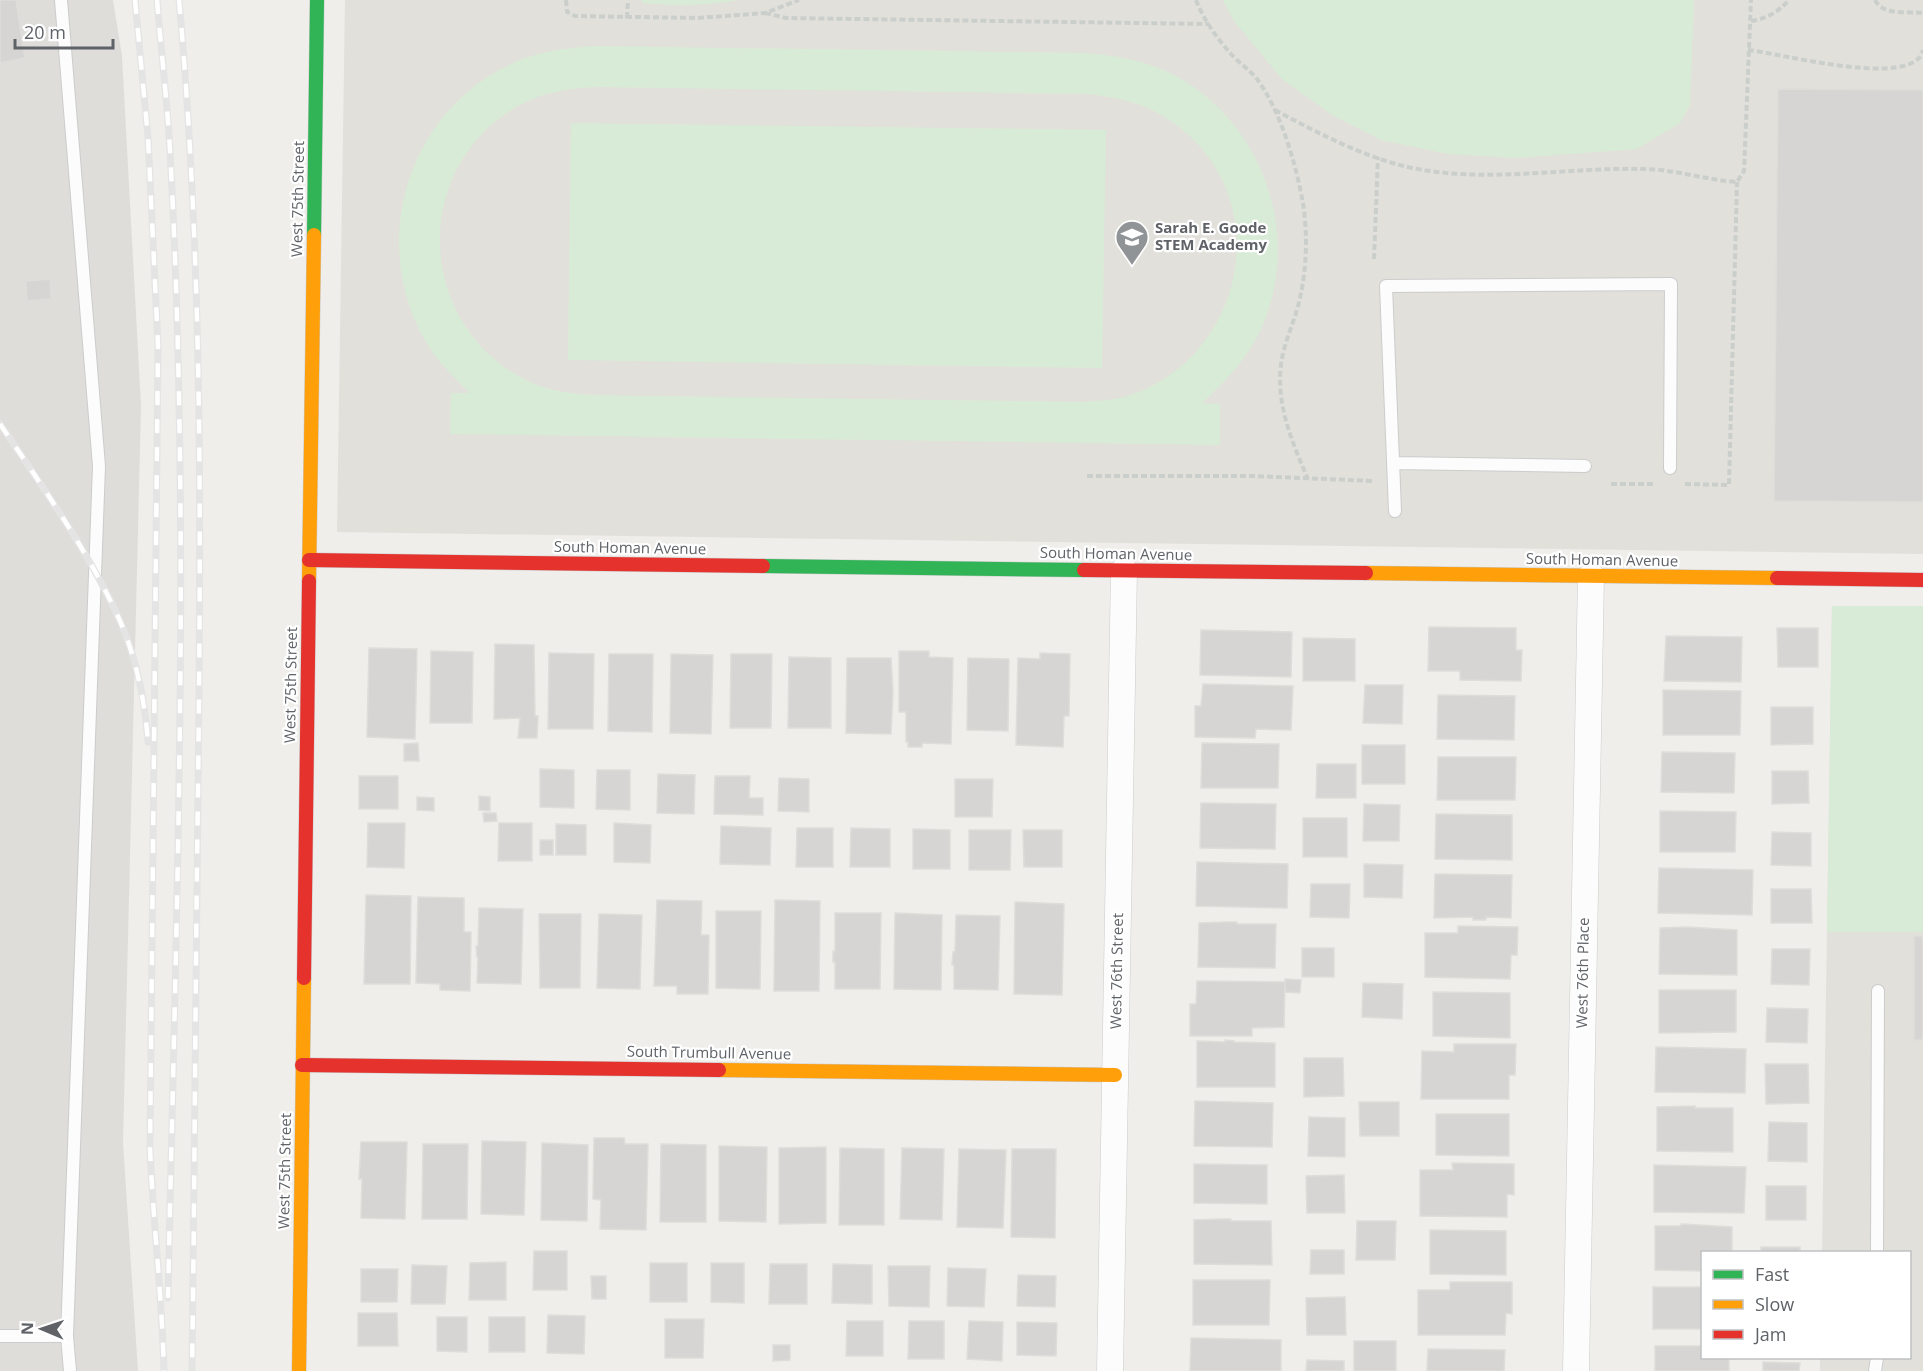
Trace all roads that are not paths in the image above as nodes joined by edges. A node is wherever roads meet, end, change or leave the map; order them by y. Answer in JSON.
{"nodes":[{"id":1,"x":61,"y":0,"type":"edge"},
{"id":2,"x":317,"y":0,"type":"edge"},
{"id":3,"x":1394,"y":463,"type":"junction"},
{"id":4,"x":1585,"y":465,"type":"dead end"},
{"id":5,"x":1670,"y":468,"type":"dead end"},
{"id":6,"x":1395,"y":511,"type":"dead end"},
{"id":7,"x":309,"y":561,"type":"junction"},
{"id":8,"x":1124,"y":570,"type":"junction"},
{"id":9,"x":1591,"y":576,"type":"junction"},
{"id":10,"x":1923,"y":580,"type":"edge"},
{"id":11,"x":1878,"y":991,"type":"dead end"},
{"id":12,"x":302,"y":1065,"type":"junction"},
{"id":13,"x":1115,"y":1075,"type":"junction"},
{"id":14,"x":1877,"y":1251,"type":"edge"},
{"id":15,"x":0,"y":1336,"type":"edge"},
{"id":16,"x":67,"y":1336,"type":"junction"},
{"id":17,"x":70,"y":1371,"type":"edge"},
{"id":18,"x":299,"y":1371,"type":"edge"},
{"id":19,"x":1110,"y":1371,"type":"edge"},
{"id":20,"x":1576,"y":1371,"type":"edge"}],
"edges":[{"from":1,"to":16,"type":"lane"},
{"from":2,"to":7,"type":"street","name":"West 75th Street"},
{"from":3,"to":4,"type":"lane"},
{"from":3,"to":5,"type":"lane"},
{"from":3,"to":6,"type":"lane"},
{"from":7,"to":8,"type":"street","name":"South Homan Avenue"},
{"from":7,"to":12,"type":"street","name":"West 75th Street"},
{"from":8,"to":9,"type":"street","name":"South Homan Avenue"},
{"from":8,"to":13,"type":"street","name":"West 76th Street"},
{"from":9,"to":10,"type":"street","name":"South Homan Avenue"},
{"from":9,"to":20,"type":"street","name":"West 76th Place"},
{"from":11,"to":14,"type":"lane"},
{"from":12,"to":13,"type":"street","name":"South Trumbull Avenue"},
{"from":12,"to":18,"type":"street","name":"West 75th Street"},
{"from":13,"to":19,"type":"street","name":"West 76th Street"},
{"from":15,"to":16,"type":"lane"},
{"from":16,"to":17,"type":"lane"}]}
